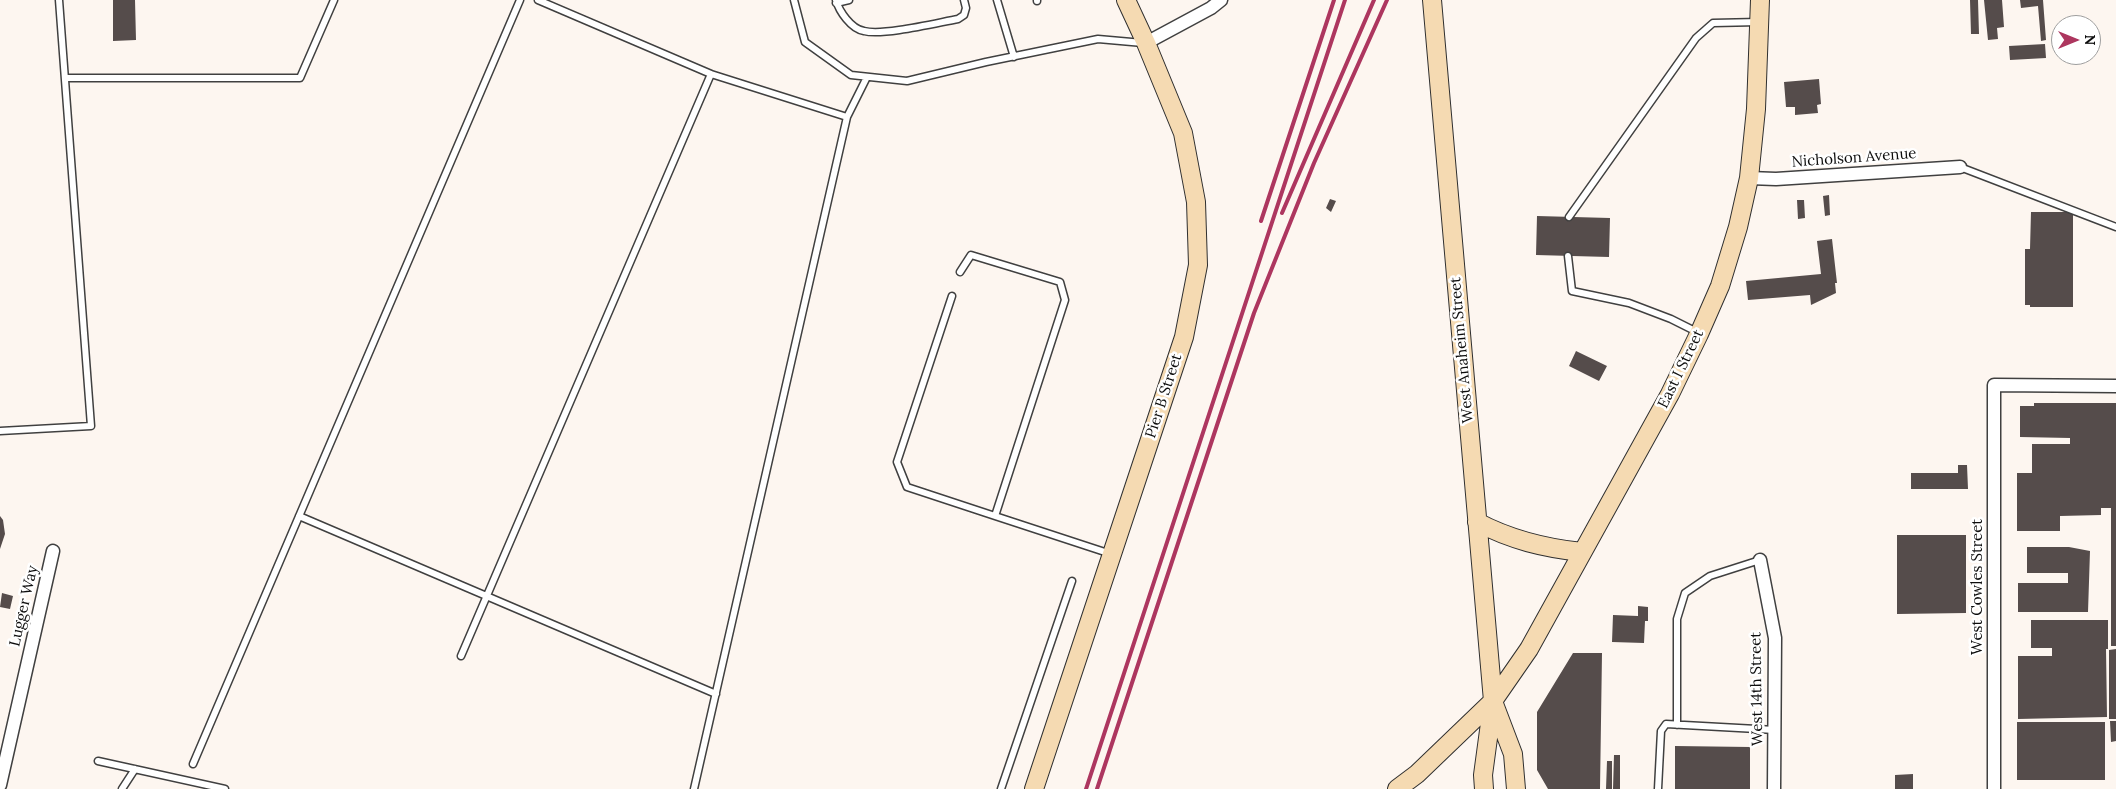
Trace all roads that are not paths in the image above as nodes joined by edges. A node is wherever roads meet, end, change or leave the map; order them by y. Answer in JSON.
{"nodes":[{"id":1,"x":59,"y":0,"type":"edge"},
{"id":2,"x":334,"y":0,"type":"edge"},
{"id":3,"x":520,"y":0,"type":"edge"},
{"id":4,"x":538,"y":0,"type":"edge"},
{"id":5,"x":794,"y":0,"type":"edge"},
{"id":6,"x":849,"y":0,"type":"edge"},
{"id":7,"x":964,"y":0,"type":"edge"},
{"id":8,"x":997,"y":0,"type":"edge"},
{"id":9,"x":1126,"y":0,"type":"edge"},
{"id":10,"x":1221,"y":0,"type":"edge"},
{"id":11,"x":1432,"y":0,"type":"edge"},
{"id":12,"x":1760,"y":0,"type":"edge"},
{"id":13,"x":836,"y":1,"type":"edge"},
{"id":14,"x":1760,"y":22,"type":"junction"},
{"id":15,"x":1146,"y":43,"type":"junction"},
{"id":16,"x":1014,"y":57,"type":"junction"},
{"id":17,"x":711,"y":74,"type":"junction"},
{"id":18,"x":867,"y":77,"type":"junction"},
{"id":19,"x":65,"y":78,"type":"junction"},
{"id":20,"x":848,"y":117,"type":"junction"},
{"id":21,"x":1960,"y":167,"type":"joint"},
{"id":22,"x":1749,"y":178,"type":"junction"},
{"id":23,"x":1569,"y":217,"type":"dead end"},
{"id":24,"x":2116,"y":227,"type":"edge"},
{"id":25,"x":1568,"y":256,"type":"dead end"},
{"id":26,"x":960,"y":272,"type":"dead end"},
{"id":27,"x":952,"y":296,"type":"dead end"},
{"id":28,"x":1699,"y":334,"type":"junction"},
{"id":29,"x":2116,"y":386,"type":"edge"},
{"id":30,"x":0,"y":431,"type":"edge"},
{"id":31,"x":299,"y":516,"type":"junction"},
{"id":32,"x":995,"y":516,"type":"junction"},
{"id":33,"x":1477,"y":522,"type":"junction"},
{"id":34,"x":53,"y":551,"type":"dead end"},
{"id":35,"x":1582,"y":552,"type":"junction"},
{"id":36,"x":1112,"y":554,"type":"junction"},
{"id":37,"x":1760,"y":560,"type":"joint"},
{"id":38,"x":1072,"y":581,"type":"dead end"},
{"id":39,"x":486,"y":596,"type":"junction"},
{"id":40,"x":461,"y":656,"type":"dead end"},
{"id":41,"x":716,"y":694,"type":"junction"},
{"id":42,"x":1493,"y":701,"type":"junction"},
{"id":43,"x":1677,"y":725,"type":"junction"},
{"id":44,"x":1774,"y":730,"type":"junction"},
{"id":45,"x":98,"y":761,"type":"dead end"},
{"id":46,"x":193,"y":764,"type":"dead end"},
{"id":47,"x":135,"y":769,"type":"junction"},
{"id":48,"x":0,"y":785,"type":"edge"},
{"id":49,"x":122,"y":789,"type":"edge"},
{"id":50,"x":225,"y":789,"type":"edge"},
{"id":51,"x":694,"y":789,"type":"edge"},
{"id":52,"x":1001,"y":789,"type":"edge"},
{"id":53,"x":1034,"y":789,"type":"edge"},
{"id":54,"x":1397,"y":789,"type":"edge"},
{"id":55,"x":1484,"y":789,"type":"edge"},
{"id":56,"x":1516,"y":789,"type":"edge"},
{"id":57,"x":1658,"y":789,"type":"edge"},
{"id":58,"x":1774,"y":789,"type":"edge"},
{"id":59,"x":1994,"y":789,"type":"edge"}],
"edges":[{"from":1,"to":19,"type":"lane"},
{"from":2,"to":19,"type":"lane"},
{"from":3,"to":31,"type":"lane"},
{"from":4,"to":17,"type":"lane"},
{"from":5,"to":18,"type":"lane"},
{"from":6,"to":13,"type":"lane"},
{"from":7,"to":13,"type":"lane"},
{"from":8,"to":16,"type":"lane"},
{"from":9,"to":15,"type":"main road","name":"Pier B Street"},
{"from":10,"to":15,"type":"street"},
{"from":11,"to":33,"type":"main road","name":"West Anaheim Street"},
{"from":12,"to":14,"type":"main road","name":"East I Street"},
{"from":14,"to":22,"type":"main road","name":"East I Street"},
{"from":14,"to":23,"type":"lane"},
{"from":15,"to":16,"type":"lane"},
{"from":15,"to":36,"type":"main road","name":"Pier B Street"},
{"from":16,"to":18,"type":"lane"},
{"from":17,"to":20,"type":"lane"},
{"from":17,"to":39,"type":"lane"},
{"from":18,"to":20,"type":"lane"},
{"from":19,"to":30,"type":"lane"},
{"from":20,"to":41,"type":"lane"},
{"from":21,"to":22,"type":"street","name":"Nicholson Avenue"},
{"from":21,"to":24,"type":"lane"},
{"from":22,"to":28,"type":"main road","name":"East I Street"},
{"from":25,"to":28,"type":"lane"},
{"from":26,"to":32,"type":"lane"},
{"from":27,"to":32,"type":"lane"},
{"from":28,"to":35,"type":"main road","name":"East I Street"},
{"from":29,"to":59,"type":"street","name":"West Cowles Street"},
{"from":31,"to":39,"type":"lane"},
{"from":31,"to":46,"type":"lane"},
{"from":32,"to":36,"type":"lane"},
{"from":33,"to":35,"type":"main road"},
{"from":33,"to":42,"type":"main road","name":"West Anaheim Street"},
{"from":34,"to":48,"type":"street","name":"Lugger Way"},
{"from":35,"to":42,"type":"main road","name":"East I Street"},
{"from":36,"to":53,"type":"main road","name":"Pier B Street"},
{"from":37,"to":43,"type":"lane"},
{"from":37,"to":44,"type":"street","name":"West 14th Street"},
{"from":38,"to":52,"type":"lane"},
{"from":39,"to":40,"type":"lane"},
{"from":39,"to":41,"type":"lane"},
{"from":41,"to":51,"type":"lane"},
{"from":42,"to":54,"type":"main road"},
{"from":42,"to":55,"type":"main road","name":"West Anaheim Street"},
{"from":42,"to":56,"type":"main road","name":"West Anaheim Street"},
{"from":43,"to":44,"type":"lane"},
{"from":43,"to":57,"type":"lane"},
{"from":44,"to":58,"type":"street","name":"West 14th Street"},
{"from":45,"to":47,"type":"lane"},
{"from":47,"to":49,"type":"lane"},
{"from":47,"to":50,"type":"lane"}]}
